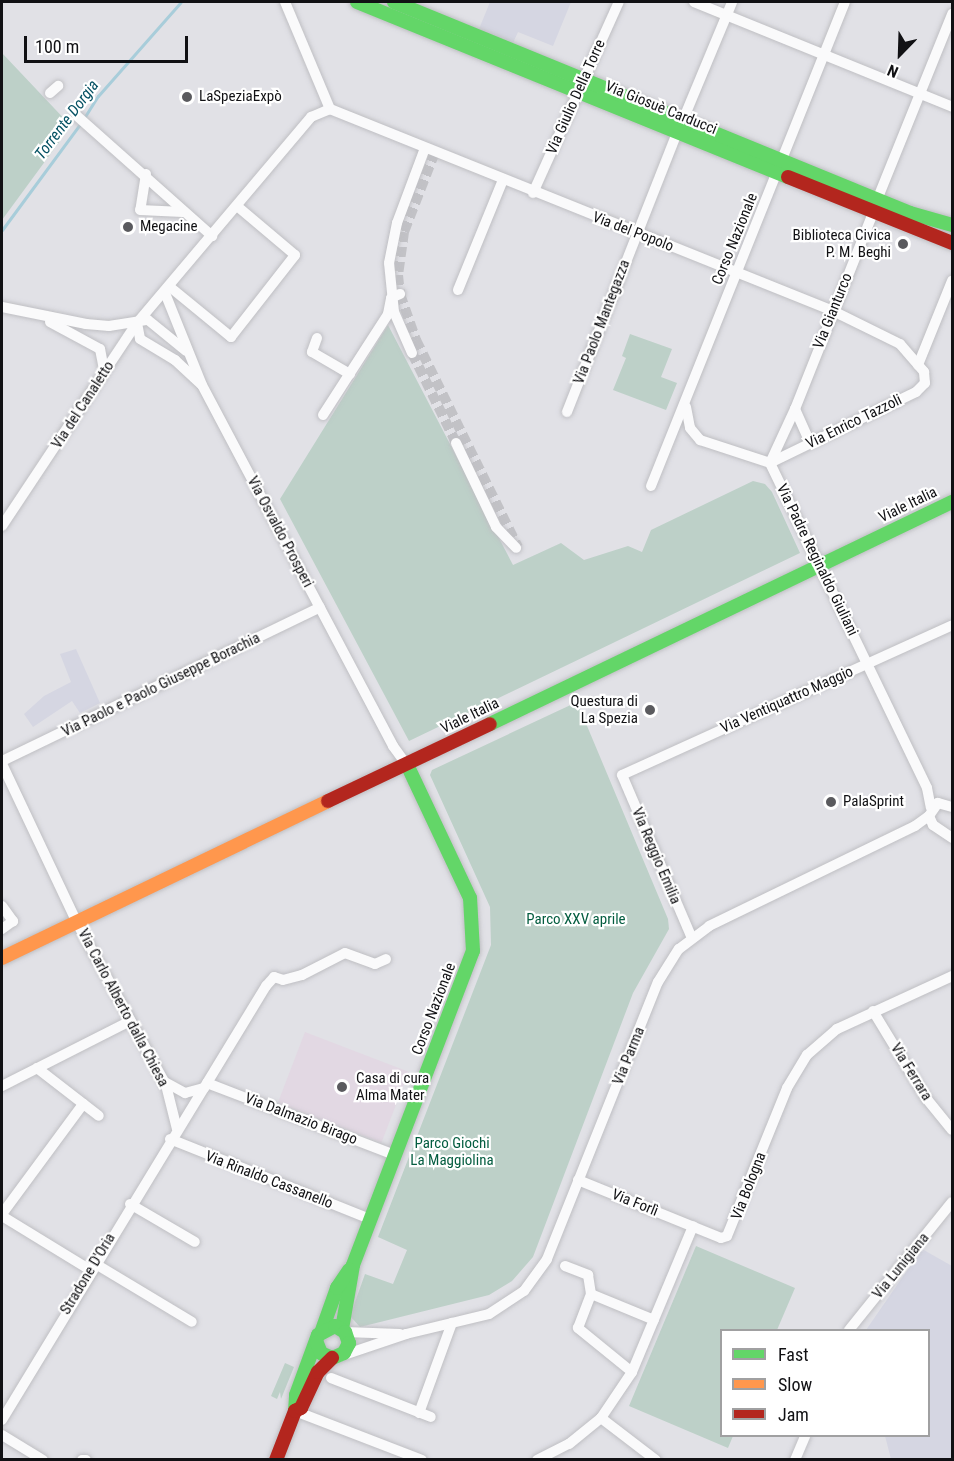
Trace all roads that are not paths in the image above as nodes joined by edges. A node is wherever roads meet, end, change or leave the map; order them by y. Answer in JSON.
{"nodes":[{"id":1,"x":285,"y":2,"type":"edge"},
{"id":2,"x":357,"y":2,"type":"edge"},
{"id":3,"x":394,"y":2,"type":"edge"},
{"id":4,"x":619,"y":2,"type":"edge"},
{"id":5,"x":694,"y":2,"type":"edge"},
{"id":6,"x":732,"y":2,"type":"edge"},
{"id":7,"x":845,"y":2,"type":"edge"},
{"id":8,"x":952,"y":14,"type":"edge"},
{"id":9,"x":726,"y":15,"type":"junction"},
{"id":10,"x":824,"y":56,"type":"junction"},
{"id":11,"x":582,"y":86,"type":"junction"},
{"id":12,"x":920,"y":95,"type":"junction"},
{"id":13,"x":952,"y":107,"type":"edge"},
{"id":14,"x":330,"y":110,"type":"junction"},
{"id":15,"x":77,"y":116,"type":"dead end"},
{"id":16,"x":683,"y":120,"type":"junction"},
{"id":17,"x":677,"y":133,"type":"junction"},
{"id":18,"x":426,"y":148,"type":"junction"},
{"id":19,"x":781,"y":168,"type":"junction"},
{"id":20,"x":146,"y":174,"type":"junction"},
{"id":21,"x":503,"y":180,"type":"junction"},
{"id":22,"x":533,"y":193,"type":"junction"},
{"id":23,"x":237,"y":206,"type":"junction"},
{"id":24,"x":875,"y":206,"type":"junction"},
{"id":25,"x":183,"y":212,"type":"junction"},
{"id":26,"x":952,"y":225,"type":"edge"},
{"id":27,"x":637,"y":234,"type":"junction"},
{"id":28,"x":212,"y":236,"type":"junction"},
{"id":29,"x":952,"y":243,"type":"edge"},
{"id":30,"x":739,"y":274,"type":"junction"},
{"id":31,"x":952,"y":281,"type":"edge"},
{"id":32,"x":167,"y":290,"type":"junction"},
{"id":33,"x":458,"y":290,"type":"dead end"},
{"id":34,"x":396,"y":296,"type":"junction"},
{"id":35,"x":2,"y":307,"type":"edge"},
{"id":36,"x":833,"y":311,"type":"junction"},
{"id":37,"x":42,"y":317,"type":"junction"},
{"id":38,"x":137,"y":324,"type":"junction"},
{"id":39,"x":317,"y":338,"type":"dead end"},
{"id":40,"x":189,"y":353,"type":"junction"},
{"id":41,"x":412,"y":353,"type":"tunnel mouth"},
{"id":42,"x":921,"y":369,"type":"junction"},
{"id":43,"x":104,"y":370,"type":"junction"},
{"id":44,"x":350,"y":374,"type":"junction"},
{"id":45,"x":202,"y":385,"type":"junction"},
{"id":46,"x":686,"y":407,"type":"junction"},
{"id":47,"x":795,"y":409,"type":"junction"},
{"id":48,"x":567,"y":412,"type":"dead end"},
{"id":49,"x":323,"y":415,"type":"dead end"},
{"id":50,"x":810,"y":443,"type":"junction"},
{"id":51,"x":456,"y":444,"type":"tunnel mouth"},
{"id":52,"x":770,"y":463,"type":"junction"},
{"id":53,"x":651,"y":486,"type":"dead end"},
{"id":54,"x":952,"y":502,"type":"edge"},
{"id":55,"x":2,"y":526,"type":"edge"},
{"id":56,"x":516,"y":548,"type":"dead end"},
{"id":57,"x":821,"y":565,"type":"junction"},
{"id":58,"x":320,"y":607,"type":"junction"},
{"id":59,"x":952,"y":625,"type":"edge"},
{"id":60,"x":867,"y":665,"type":"junction"},
{"id":61,"x":2,"y":763,"type":"edge"},
{"id":62,"x":407,"y":765,"type":"junction"},
{"id":63,"x":622,"y":775,"type":"joint"},
{"id":64,"x":927,"y":788,"type":"junction"},
{"id":65,"x":950,"y":805,"type":"edge"},
{"id":66,"x":942,"y":823,"type":"edge"},
{"id":67,"x":952,"y":838,"type":"edge"},
{"id":68,"x":3,"y":909,"type":"edge"},
{"id":69,"x":77,"y":923,"type":"junction"},
{"id":70,"x":2,"y":929,"type":"edge"},
{"id":71,"x":691,"y":936,"type":"junction"},
{"id":72,"x":2,"y":958,"type":"edge"},
{"id":73,"x":386,"y":959,"type":"dead end"},
{"id":74,"x":952,"y":976,"type":"edge"},
{"id":75,"x":896,"y":996,"type":"dead end"},
{"id":76,"x":874,"y":1010,"type":"junction"},
{"id":77,"x":130,"y":1021,"type":"junction"},
{"id":78,"x":37,"y":1068,"type":"junction"},
{"id":79,"x":165,"y":1082,"type":"junction"},
{"id":80,"x":2,"y":1086,"type":"edge"},
{"id":81,"x":206,"y":1086,"type":"junction"},
{"id":82,"x":83,"y":1104,"type":"junction"},
{"id":83,"x":99,"y":1116,"type":"dead end"},
{"id":84,"x":952,"y":1130,"type":"edge"},
{"id":85,"x":173,"y":1134,"type":"junction"},
{"id":86,"x":395,"y":1155,"type":"junction"},
{"id":87,"x":578,"y":1180,"type":"junction"},
{"id":88,"x":952,"y":1202,"type":"edge"},
{"id":89,"x":130,"y":1204,"type":"junction"},
{"id":90,"x":2,"y":1215,"type":"edge"},
{"id":91,"x":370,"y":1219,"type":"junction"},
{"id":92,"x":693,"y":1226,"type":"junction"},
{"id":93,"x":195,"y":1242,"type":"dead end"},
{"id":94,"x":556,"y":1262,"type":"junction"},
{"id":95,"x":353,"y":1265,"type":"junction"},
{"id":96,"x":92,"y":1267,"type":"junction"},
{"id":97,"x":591,"y":1294,"type":"junction"},
{"id":98,"x":654,"y":1320,"type":"junction"},
{"id":99,"x":192,"y":1322,"type":"dead end"},
{"id":100,"x":452,"y":1323,"type":"junction"},
{"id":101,"x":850,"y":1329,"type":"edge"},
{"id":102,"x":343,"y":1330,"type":"junction"},
{"id":103,"x":406,"y":1334,"type":"junction"},
{"id":104,"x":319,"y":1337,"type":"junction"},
{"id":105,"x":335,"y":1358,"type":"junction"},
{"id":106,"x":632,"y":1372,"type":"junction"},
{"id":107,"x":331,"y":1378,"type":"dead end"},
{"id":108,"x":296,"y":1411,"type":"junction"},
{"id":109,"x":419,"y":1413,"type":"junction"},
{"id":110,"x":431,"y":1417,"type":"dead end"},
{"id":111,"x":601,"y":1418,"type":"junction"},
{"id":112,"x":2,"y":1420,"type":"edge"},
{"id":113,"x":2,"y":1435,"type":"edge"},
{"id":114,"x":805,"y":1437,"type":"edge"},
{"id":115,"x":397,"y":1456,"type":"edge"},
{"id":116,"x":43,"y":1460,"type":"edge"},
{"id":117,"x":276,"y":1460,"type":"edge"},
{"id":118,"x":422,"y":1460,"type":"edge"},
{"id":119,"x":537,"y":1460,"type":"edge"},
{"id":120,"x":657,"y":1460,"type":"edge"},
{"id":121,"x":795,"y":1460,"type":"edge"}],
"edges":[{"from":1,"to":14,"type":"street"},
{"from":2,"to":11,"type":"main road","name":"Via Giosuè Carducci"},
{"from":3,"to":11,"type":"main road","name":"Via Giosuè Carducci"},
{"from":4,"to":11,"type":"street","name":"Via Giulio Della Torre"},
{"from":5,"to":9,"type":"street"},
{"from":6,"to":9,"type":"street"},
{"from":7,"to":10,"type":"street","name":"Corso Nazionale"},
{"from":8,"to":12,"type":"street","name":"Via Gianturco"},
{"from":9,"to":10,"type":"street"},
{"from":9,"to":16,"type":"street"},
{"from":10,"to":12,"type":"street"},
{"from":10,"to":19,"type":"street","name":"Corso Nazionale"},
{"from":11,"to":16,"type":"main road","name":"Via Giosuè Carducci"},
{"from":11,"to":17,"type":"main road","name":"Via Giosuè Carducci"},
{"from":11,"to":22,"type":"street","name":"Via Giulio Della Torre"},
{"from":12,"to":13,"type":"street"},
{"from":12,"to":24,"type":"street","name":"Via Gianturco"},
{"from":14,"to":18,"type":"street","name":"Via del Popolo"},
{"from":14,"to":23,"type":"street","name":"Via del Canaletto"},
{"from":15,"to":20,"type":"street"},
{"from":16,"to":19,"type":"main road","name":"Via Giosuè Carducci"},
{"from":17,"to":19,"type":"main road","name":"Via Giosuè Carducci"},
{"from":17,"to":27,"type":"street","name":"Via Paolo Mantegazza"},
{"from":18,"to":21,"type":"street","name":"Via del Popolo"},
{"from":18,"to":34,"type":"street"},
{"from":19,"to":24,"type":"main road","name":"Via Giosuè Carducci"},
{"from":19,"to":30,"type":"street","name":"Corso Nazionale"},
{"from":20,"to":25,"type":"street"},
{"from":20,"to":25,"type":"street"},
{"from":21,"to":22,"type":"street","name":"Via del Popolo"},
{"from":21,"to":33,"type":"street"},
{"from":22,"to":27,"type":"street","name":"Via del Popolo"},
{"from":23,"to":28,"type":"street","name":"Via del Canaletto"},
{"from":23,"to":32,"type":"street"},
{"from":24,"to":26,"type":"main road","name":"Via Giosuè Carducci"},
{"from":24,"to":29,"type":"main road","name":"Via Giosuè Carducci"},
{"from":24,"to":36,"type":"street","name":"Via Gianturco"},
{"from":25,"to":28,"type":"street"},
{"from":27,"to":30,"type":"street","name":"Via del Popolo"},
{"from":27,"to":48,"type":"street","name":"Via Paolo Mantegazza"},
{"from":28,"to":32,"type":"street","name":"Via del Canaletto"},
{"from":30,"to":36,"type":"street","name":"Via del Popolo"},
{"from":30,"to":46,"type":"street","name":"Corso Nazionale"},
{"from":31,"to":42,"type":"street","name":"Via Enrico Tazzoli"},
{"from":32,"to":38,"type":"street","name":"Via del Canaletto"},
{"from":32,"to":40,"type":"street"},
{"from":34,"to":41,"type":"street"},
{"from":34,"to":44,"type":"street"},
{"from":35,"to":37,"type":"street"},
{"from":36,"to":42,"type":"street","name":"Via del Popolo"},
{"from":36,"to":47,"type":"street","name":"Via Gianturco"},
{"from":37,"to":38,"type":"street"},
{"from":37,"to":43,"type":"street"},
{"from":38,"to":40,"type":"street","name":"Via Osvaldo Prosperi"},
{"from":38,"to":43,"type":"street","name":"Via del Canaletto"},
{"from":38,"to":45,"type":"street"},
{"from":39,"to":44,"type":"street"},
{"from":40,"to":45,"type":"street","name":"Via Osvaldo Prosperi"},
{"from":42,"to":50,"type":"street","name":"Via Enrico Tazzoli"},
{"from":43,"to":55,"type":"street","name":"Via del Canaletto"},
{"from":44,"to":49,"type":"street"},
{"from":45,"to":58,"type":"street","name":"Via Osvaldo Prosperi"},
{"from":46,"to":52,"type":"street"},
{"from":46,"to":53,"type":"street","name":"Corso Nazionale"},
{"from":47,"to":50,"type":"street"},
{"from":47,"to":52,"type":"street","name":"Via Gianturco"},
{"from":50,"to":52,"type":"street","name":"Via Enrico Tazzoli"},
{"from":51,"to":56,"type":"street"},
{"from":52,"to":57,"type":"street","name":"Via Padre Reginaldo Giuliani"},
{"from":54,"to":57,"type":"main road","name":"Viale Italia"},
{"from":57,"to":60,"type":"street","name":"Via Padre Reginaldo Giuliani"},
{"from":57,"to":62,"type":"main road","name":"Viale Italia"},
{"from":58,"to":61,"type":"street","name":"Via Paolo e Paolo Giuseppe Borachia"},
{"from":58,"to":62,"type":"street","name":"Via Osvaldo Prosperi"},
{"from":59,"to":60,"type":"street","name":"Via Ventiquattro Maggio"},
{"from":60,"to":63,"type":"street","name":"Via Ventiquattro Maggio"},
{"from":60,"to":64,"type":"street","name":"Via Padre Reginaldo Giuliani"},
{"from":61,"to":69,"type":"street","name":"Via Carlo Alberto dalla Chiesa"},
{"from":62,"to":69,"type":"main road","name":"Viale Italia"},
{"from":62,"to":86,"type":"main road","name":"Corso Nazionale"},
{"from":63,"to":71,"type":"street","name":"Via Reggio Emilia"},
{"from":64,"to":65,"type":"street","name":"Via Padre Reginaldo Giuliani"},
{"from":64,"to":66,"type":"street","name":"Via Padre Reginaldo Giuliani"},
{"from":65,"to":66,"type":"street"},
{"from":66,"to":67,"type":"street"},
{"from":66,"to":71,"type":"street","name":"Via Parma"},
{"from":68,"to":70,"type":"street"},
{"from":69,"to":72,"type":"main road","name":"Viale Italia"},
{"from":69,"to":77,"type":"street","name":"Via Carlo Alberto dalla Chiesa"},
{"from":71,"to":87,"type":"street","name":"Via Parma"},
{"from":73,"to":81,"type":"street","name":"Stradone D'Oria"},
{"from":74,"to":76,"type":"street","name":"Via Bologna"},
{"from":75,"to":76,"type":"street"},
{"from":76,"to":84,"type":"street","name":"Via Ferrara"},
{"from":76,"to":92,"type":"street","name":"Via Bologna"},
{"from":77,"to":78,"type":"street"},
{"from":77,"to":79,"type":"street","name":"Via Carlo Alberto dalla Chiesa"},
{"from":78,"to":80,"type":"street"},
{"from":78,"to":82,"type":"street"},
{"from":79,"to":81,"type":"street"},
{"from":79,"to":85,"type":"street","name":"Via Carlo Alberto dalla Chiesa"},
{"from":81,"to":85,"type":"street","name":"Stradone D'Oria"},
{"from":81,"to":86,"type":"street","name":"Via Dalmazio Birago"},
{"from":82,"to":83,"type":"street"},
{"from":82,"to":90,"type":"street"},
{"from":85,"to":89,"type":"street","name":"Stradone D'Oria"},
{"from":85,"to":91,"type":"street","name":"Via Rinaldo Cassanello"},
{"from":86,"to":91,"type":"main road","name":"Corso Nazionale"},
{"from":87,"to":92,"type":"street","name":"Via Forlì"},
{"from":87,"to":94,"type":"street","name":"Via Parma"},
{"from":88,"to":101,"type":"street","name":"Via Lunigiana"},
{"from":89,"to":93,"type":"street"},
{"from":89,"to":96,"type":"street","name":"Stradone D'Oria"},
{"from":90,"to":96,"type":"street"},
{"from":91,"to":95,"type":"main road","name":"Corso Nazionale"},
{"from":92,"to":98,"type":"street"},
{"from":94,"to":97,"type":"street"},
{"from":94,"to":100,"type":"street","name":"Via Parma"},
{"from":95,"to":102,"type":"main road","name":"Corso Nazionale"},
{"from":95,"to":104,"type":"main road","name":"Corso Nazionale"},
{"from":96,"to":99,"type":"street"},
{"from":96,"to":112,"type":"street","name":"Stradone D'Oria"},
{"from":97,"to":98,"type":"street"},
{"from":97,"to":106,"type":"street"},
{"from":98,"to":106,"type":"street"},
{"from":100,"to":103,"type":"street","name":"Via Parma"},
{"from":100,"to":109,"type":"street"},
{"from":102,"to":103,"type":"street","name":"Via Parma"},
{"from":102,"to":104,"type":"main road"},
{"from":102,"to":105,"type":"main road","name":"Corso Nazionale"},
{"from":103,"to":105,"type":"street","name":"Via Parma"},
{"from":104,"to":105,"type":"main road"},
{"from":104,"to":108,"type":"main road","name":"Corso Nazionale"},
{"from":105,"to":108,"type":"main road","name":"Corso Nazionale"},
{"from":106,"to":111,"type":"street"},
{"from":107,"to":109,"type":"street"},
{"from":108,"to":115,"type":"street"},
{"from":108,"to":117,"type":"main road","name":"Corso Nazionale"},
{"from":109,"to":110,"type":"street"},
{"from":111,"to":119,"type":"street"},
{"from":111,"to":120,"type":"street"},
{"from":113,"to":116,"type":"street"},
{"from":114,"to":121,"type":"street"},
{"from":115,"to":118,"type":"street"}]}
